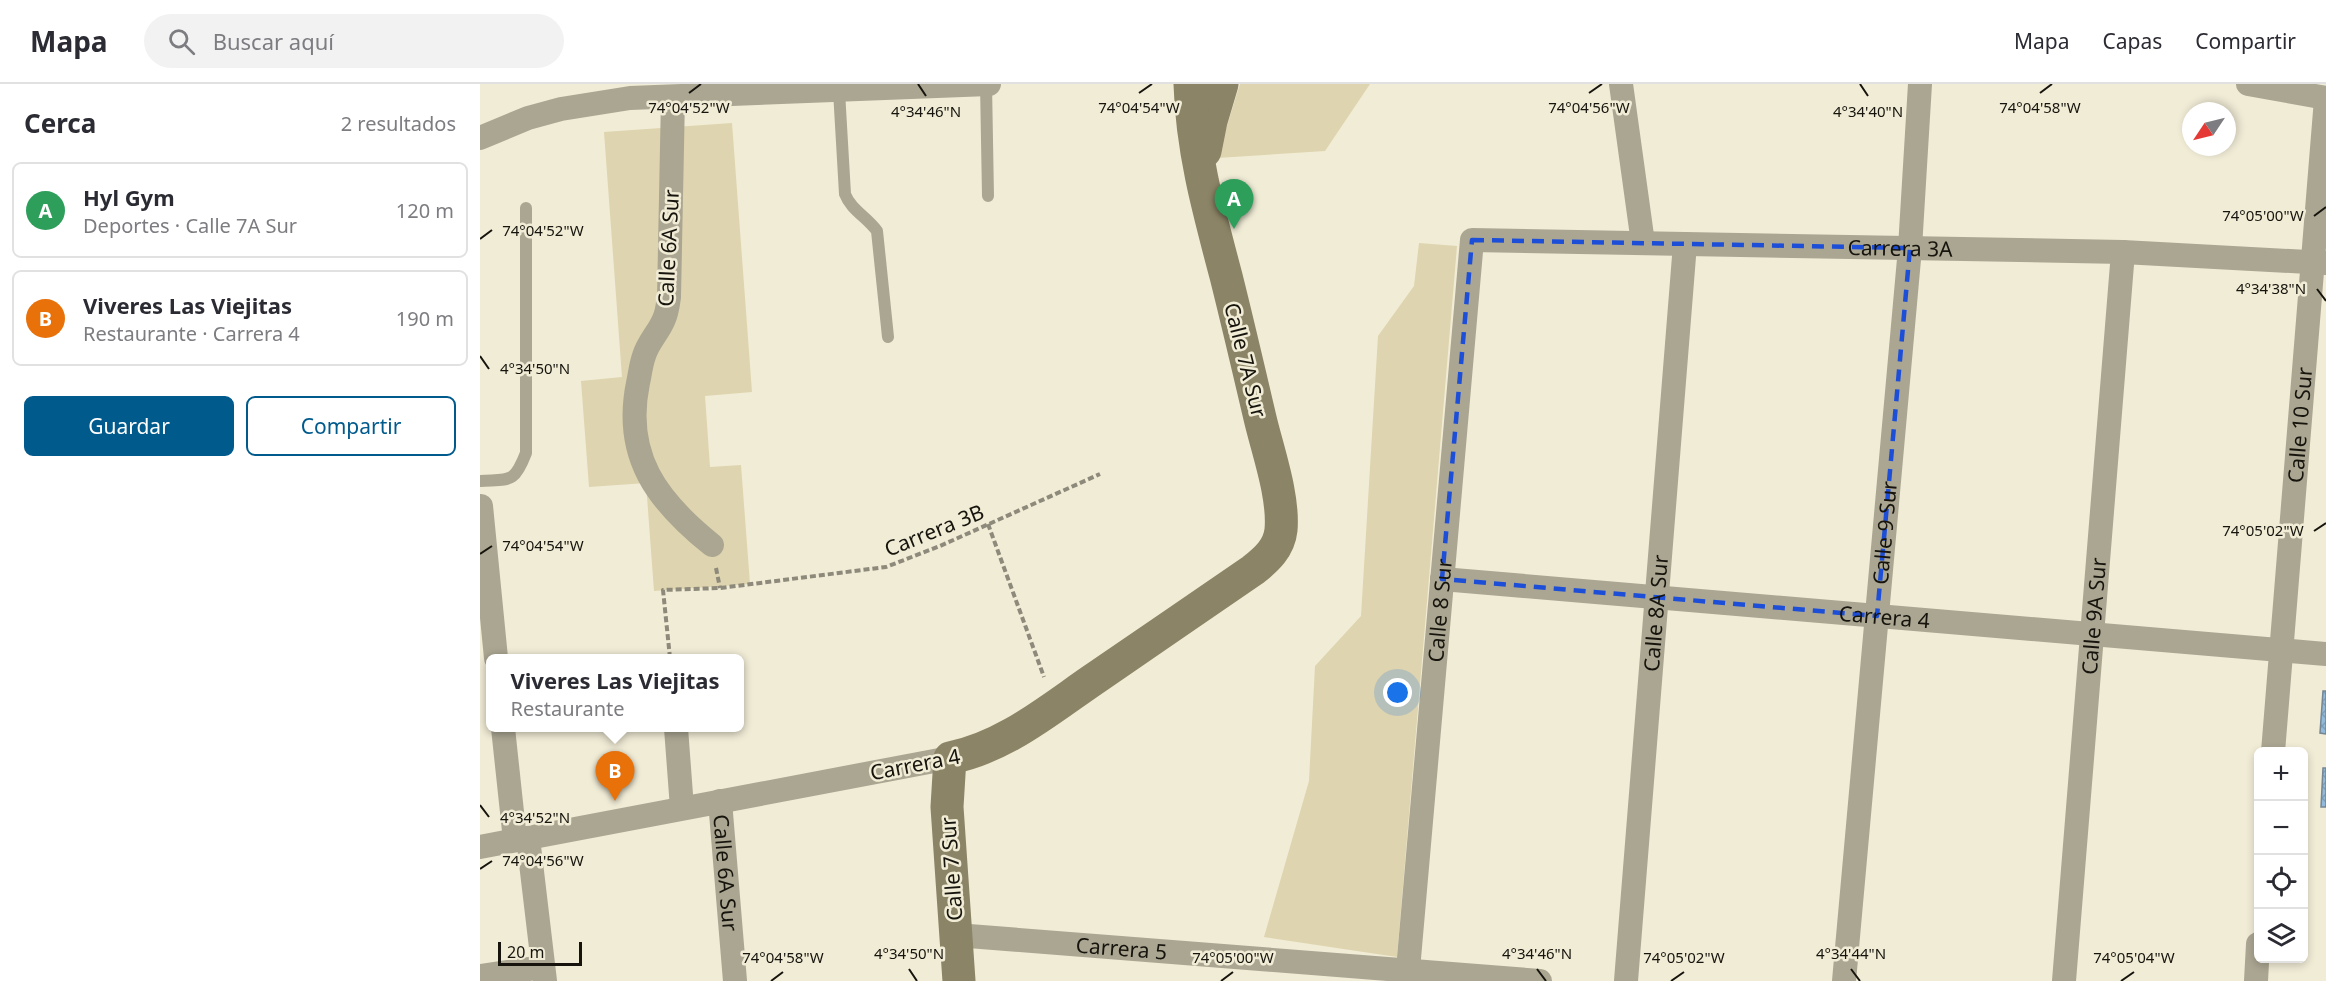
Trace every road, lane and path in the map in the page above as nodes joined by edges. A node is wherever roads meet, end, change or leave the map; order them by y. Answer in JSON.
{"nodes":[{"id":1,"x":988,"y":84,"type":"edge"},
{"id":2,"x":1190,"y":84,"type":"edge"},
{"id":3,"x":1222,"y":84,"type":"edge"},
{"id":4,"x":1622,"y":84,"type":"edge"},
{"id":5,"x":1920,"y":84,"type":"edge"},
{"id":6,"x":2248,"y":84,"type":"edge"},
{"id":7,"x":892,"y":86,"type":"edge"},
{"id":8,"x":839,"y":90,"type":"junction"},
{"id":9,"x":673,"y":97,"type":"junction"},
{"id":10,"x":2326,"y":98,"type":"edge"},
{"id":11,"x":480,"y":138,"type":"edge"},
{"id":12,"x":1203,"y":189,"type":"junction"},
{"id":13,"x":988,"y":196,"type":"dead end"},
{"id":14,"x":526,"y":208,"type":"dead end"},
{"id":15,"x":1472,"y":240,"type":"joint"},
{"id":16,"x":1643,"y":243,"type":"junction"},
{"id":17,"x":1685,"y":244,"type":"junction"},
{"id":18,"x":1910,"y":248,"type":"junction"},
{"id":19,"x":2123,"y":252,"type":"junction"},
{"id":20,"x":2320,"y":262,"type":"edge"},
{"id":21,"x":888,"y":336,"type":"dead end"},
{"id":22,"x":1100,"y":474,"type":"dead end"},
{"id":23,"x":480,"y":481,"type":"edge"},
{"id":24,"x":481,"y":506,"type":"edge"},
{"id":25,"x":988,"y":524,"type":"junction"},
{"id":26,"x":1281,"y":532,"type":"joint"},
{"id":27,"x":712,"y":545,"type":"dead end"},
{"id":28,"x":1442,"y":579,"type":"junction"},
{"id":29,"x":1657,"y":597,"type":"junction"},
{"id":30,"x":1877,"y":616,"type":"junction"},
{"id":31,"x":2092,"y":634,"type":"junction"},
{"id":32,"x":2282,"y":650,"type":"junction"},
{"id":33,"x":496,"y":654,"type":"edge"},
{"id":34,"x":670,"y":654,"type":"edge"},
{"id":35,"x":2326,"y":654,"type":"edge"},
{"id":36,"x":1054,"y":706,"type":"junction"},
{"id":37,"x":504,"y":732,"type":"edge"},
{"id":38,"x":675,"y":732,"type":"edge"},
{"id":39,"x":2273,"y":747,"type":"edge"},
{"id":40,"x":950,"y":758,"type":"junction"},
{"id":41,"x":720,"y":801,"type":"junction"},
{"id":42,"x":682,"y":808,"type":"junction"},
{"id":43,"x":521,"y":839,"type":"junction"},
{"id":44,"x":480,"y":846,"type":"edge"},
{"id":45,"x":956,"y":935,"type":"junction"},
{"id":46,"x":2257,"y":963,"type":"edge"},
{"id":47,"x":544,"y":974,"type":"edge"},
{"id":48,"x":480,"y":976,"type":"edge"},
{"id":49,"x":1408,"y":976,"type":"edge"},
{"id":50,"x":735,"y":981,"type":"edge"},
{"id":51,"x":959,"y":981,"type":"edge"},
{"id":52,"x":1540,"y":981,"type":"edge"},
{"id":53,"x":1626,"y":981,"type":"edge"},
{"id":54,"x":1844,"y":981,"type":"edge"},
{"id":55,"x":2064,"y":981,"type":"edge"},
{"id":56,"x":2256,"y":981,"type":"edge"}],
"edges":[{"from":1,"to":7,"type":"street"},
{"from":1,"to":13,"type":"lane"},
{"from":2,"to":12,"type":"street","name":"Calle 7A Sur"},
{"from":3,"to":12,"type":"street","name":"Calle 7A Sur"},
{"from":4,"to":16,"type":"street"},
{"from":5,"to":18,"type":"street","name":"Calle 9 Sur"},
{"from":6,"to":10,"type":"street"},
{"from":7,"to":8,"type":"street"},
{"from":8,"to":9,"type":"street"},
{"from":8,"to":21,"type":"lane"},
{"from":9,"to":11,"type":"street"},
{"from":9,"to":27,"type":"street","name":"Calle 6A Sur"},
{"from":10,"to":20,"type":"street","name":"Calle 10 Sur"},
{"from":12,"to":26,"type":"street","name":"Calle 7A Sur"},
{"from":14,"to":23,"type":"lane"},
{"from":15,"to":16,"type":"street","name":"Carrera 3A"},
{"from":15,"to":28,"type":"street","name":"Calle 8 Sur"},
{"from":16,"to":17,"type":"street","name":"Carrera 3A"},
{"from":17,"to":18,"type":"street","name":"Carrera 3A"},
{"from":17,"to":29,"type":"street","name":"Calle 8A Sur"},
{"from":18,"to":19,"type":"street","name":"Carrera 3A"},
{"from":18,"to":30,"type":"street","name":"Calle 9 Sur"},
{"from":19,"to":20,"type":"street","name":"Carrera 3A"},
{"from":19,"to":31,"type":"street","name":"Calle 9A Sur"},
{"from":20,"to":32,"type":"street","name":"Calle 10 Sur"},
{"from":22,"to":25,"type":"path","name":"Carrera 3B"},
{"from":24,"to":33,"type":"street"},
{"from":25,"to":34,"type":"path","name":"Carrera 3B"},
{"from":25,"to":36,"type":"path"},
{"from":26,"to":36,"type":"street","name":"Carrera 4"},
{"from":28,"to":29,"type":"street","name":"Carrera 4"},
{"from":28,"to":49,"type":"street","name":"Calle 8 Sur"},
{"from":29,"to":30,"type":"street","name":"Carrera 4"},
{"from":29,"to":53,"type":"street","name":"Calle 8A Sur"},
{"from":30,"to":31,"type":"street","name":"Carrera 4"},
{"from":30,"to":54,"type":"street","name":"Calle 9 Sur"},
{"from":31,"to":32,"type":"street","name":"Carrera 4"},
{"from":31,"to":55,"type":"street","name":"Calle 9A Sur"},
{"from":32,"to":35,"type":"street","name":"Carrera 4"},
{"from":32,"to":39,"type":"street","name":"Calle 10 Sur"},
{"from":36,"to":40,"type":"street","name":"Carrera 4"},
{"from":37,"to":43,"type":"street"},
{"from":38,"to":42,"type":"street","name":"Calle 6A Sur"},
{"from":40,"to":41,"type":"street","name":"Carrera 4"},
{"from":40,"to":45,"type":"street","name":"Calle 7 Sur"},
{"from":41,"to":42,"type":"street","name":"Carrera 4"},
{"from":41,"to":50,"type":"street","name":"Calle 6A Sur"},
{"from":42,"to":43,"type":"street","name":"Carrera 4"},
{"from":43,"to":44,"type":"street","name":"Carrera 4"},
{"from":43,"to":47,"type":"street"},
{"from":45,"to":49,"type":"street","name":"Carrera 5"},
{"from":45,"to":51,"type":"street","name":"Calle 7 Sur"},
{"from":46,"to":56,"type":"street"},
{"from":47,"to":48,"type":"street"},
{"from":49,"to":52,"type":"street","name":"Carrera 5"}]}
